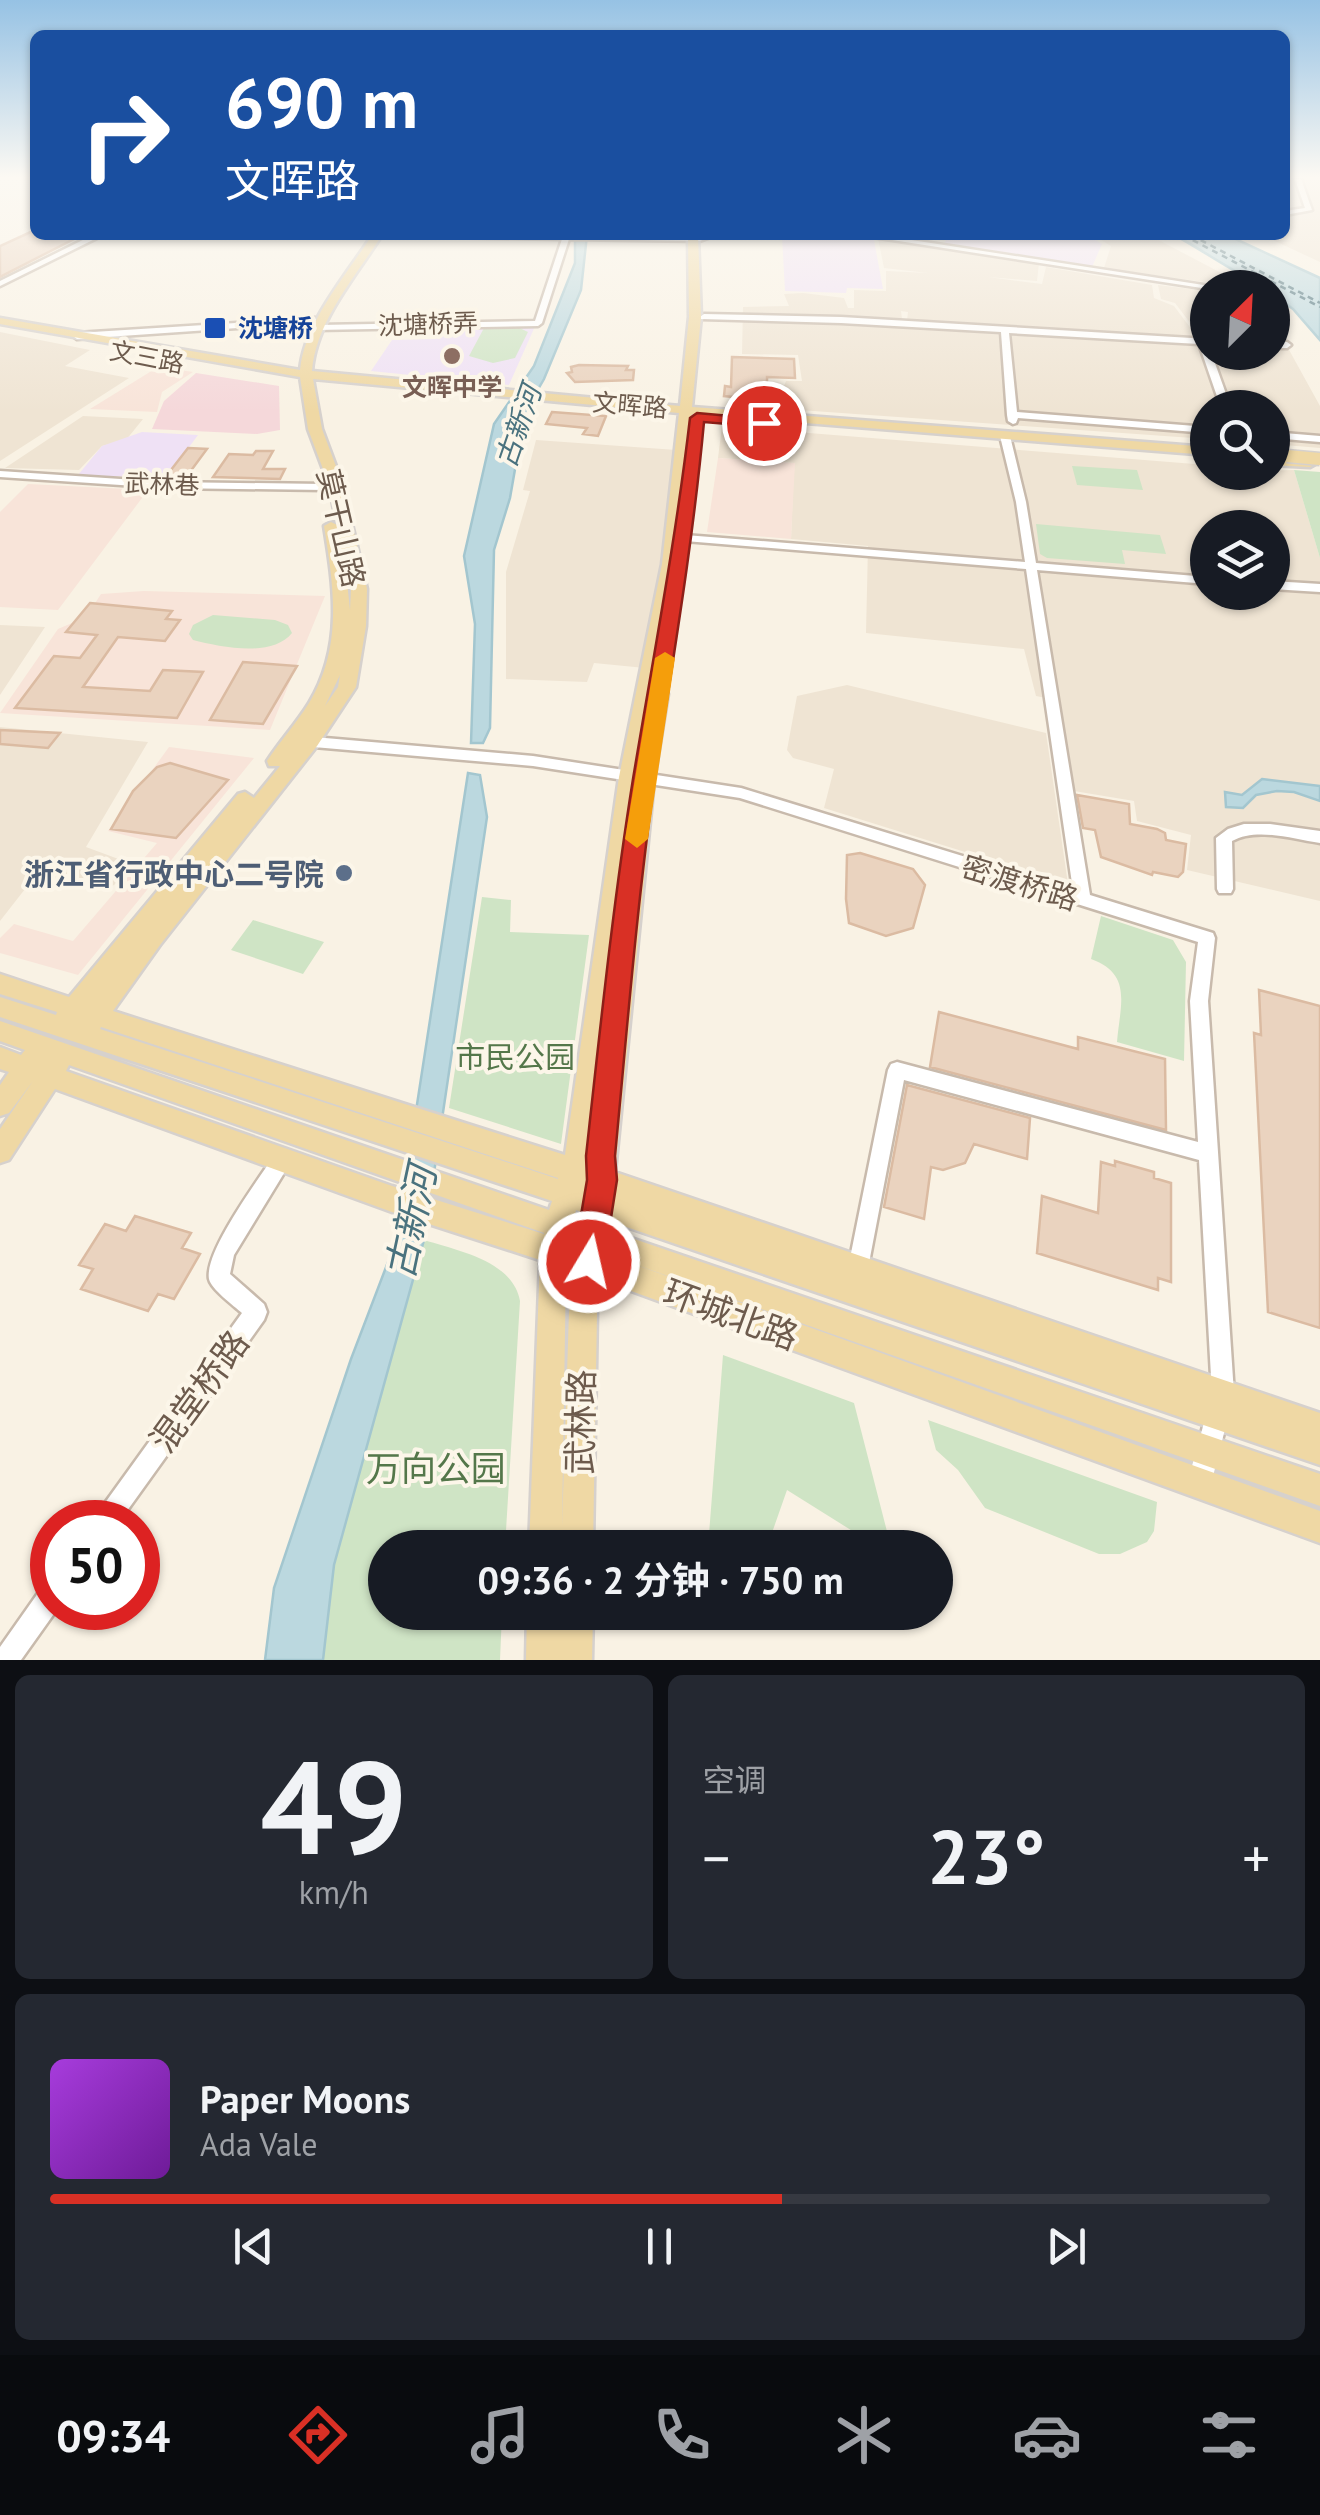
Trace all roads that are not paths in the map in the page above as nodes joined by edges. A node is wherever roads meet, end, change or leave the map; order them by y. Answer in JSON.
{"nodes":[{"id":1,"x":56,"y":256,"type":"edge"},
{"id":2,"x":355,"y":256,"type":"edge"},
{"id":3,"x":362,"y":256,"type":"edge"},
{"id":4,"x":561,"y":256,"type":"edge"},
{"id":5,"x":699,"y":256,"type":"edge"},
{"id":6,"x":701,"y":256,"type":"edge"},
{"id":7,"x":1019,"y":256,"type":"edge"},
{"id":8,"x":1190,"y":283,"type":"edge"},
{"id":9,"x":0,"y":284,"type":"edge"},
{"id":10,"x":704,"y":317,"type":"junction"},
{"id":11,"x":0,"y":321,"type":"edge"},
{"id":12,"x":315,"y":324,"type":"junction"},
{"id":13,"x":0,"y":328,"type":"edge"},
{"id":14,"x":1005,"y":331,"type":"junction"},
{"id":15,"x":76,"y":336,"type":"junction"},
{"id":16,"x":1190,"y":341,"type":"edge"},
{"id":17,"x":300,"y":378,"type":"junction"},
{"id":18,"x":691,"y":414,"type":"junction"},
{"id":19,"x":1012,"y":416,"type":"junction"},
{"id":20,"x":1190,"y":429,"type":"edge"},
{"id":21,"x":1290,"y":436,"type":"edge"},
{"id":22,"x":1009,"y":438,"type":"junction"},
{"id":23,"x":1320,"y":438,"type":"edge"},
{"id":24,"x":1190,"y":453,"type":"edge"},
{"id":25,"x":1290,"y":460,"type":"edge"},
{"id":26,"x":1320,"y":461,"type":"edge"},
{"id":27,"x":0,"y":474,"type":"edge"},
{"id":28,"x":324,"y":487,"type":"junction"},
{"id":29,"x":685,"y":538,"type":"junction"},
{"id":30,"x":1031,"y":565,"type":"junction"},
{"id":31,"x":1190,"y":579,"type":"edge"},
{"id":32,"x":1290,"y":586,"type":"edge"},
{"id":33,"x":1320,"y":588,"type":"edge"},
{"id":34,"x":301,"y":741,"type":"junction"},
{"id":35,"x":636,"y":779,"type":"junction"},
{"id":36,"x":1320,"y":838,"type":"edge"},
{"id":37,"x":1225,"y":889,"type":"dead end"},
{"id":38,"x":1083,"y":901,"type":"junction"},
{"id":39,"x":0,"y":984,"type":"edge"},
{"id":40,"x":0,"y":1006,"type":"edge"},
{"id":41,"x":77,"y":1022,"type":"junction"},
{"id":42,"x":0,"y":1032,"type":"edge"},
{"id":43,"x":0,"y":1058,"type":"edge"},
{"id":44,"x":38,"y":1071,"type":"junction"},
{"id":45,"x":0,"y":1105,"type":"edge"},
{"id":46,"x":0,"y":1151,"type":"edge"},
{"id":47,"x":1209,"y":1154,"type":"junction"},
{"id":48,"x":282,"y":1160,"type":"junction"},
{"id":49,"x":571,"y":1182,"type":"junction"},
{"id":50,"x":600,"y":1192,"type":"junction"},
{"id":51,"x":557,"y":1237,"type":"junction"},
{"id":52,"x":590,"y":1250,"type":"junction"},
{"id":53,"x":858,"y":1268,"type":"junction"},
{"id":54,"x":1221,"y":1405,"type":"junction"},
{"id":55,"x":1320,"y":1428,"type":"edge"},
{"id":56,"x":1320,"y":1450,"type":"edge"},
{"id":57,"x":1208,"y":1451,"type":"junction"},
{"id":58,"x":1199,"y":1484,"type":"junction"},
{"id":59,"x":1320,"y":1490,"type":"edge"},
{"id":60,"x":121,"y":1500,"type":"edge"},
{"id":61,"x":1320,"y":1528,"type":"edge"},
{"id":62,"x":545,"y":1530,"type":"edge"},
{"id":63,"x":578,"y":1530,"type":"edge"},
{"id":64,"x":30,"y":1626,"type":"edge"},
{"id":65,"x":544,"y":1630,"type":"edge"},
{"id":66,"x":576,"y":1630,"type":"edge"},
{"id":67,"x":6,"y":1660,"type":"edge"},
{"id":68,"x":543,"y":1660,"type":"edge"},
{"id":69,"x":575,"y":1660,"type":"edge"}],
"edges":[{"from":1,"to":9,"type":"street"},
{"from":2,"to":12,"type":"main road","name":"莫干山路"},
{"from":3,"to":12,"type":"main road","name":"莫干山路"},
{"from":4,"to":12,"type":"street","name":"沈塘桥弄"},
{"from":5,"to":18,"type":"main road"},
{"from":6,"to":10,"type":"main road"},
{"from":7,"to":8,"type":"street"},
{"from":10,"to":14,"type":"street"},
{"from":10,"to":18,"type":"main road"},
{"from":11,"to":15,"type":"main road","name":"文三路"},
{"from":12,"to":15,"type":"street","name":"沈塘桥弄"},
{"from":12,"to":17,"type":"main road","name":"莫干山路"},
{"from":13,"to":17,"type":"main road","name":"文三路"},
{"from":14,"to":16,"type":"street"},
{"from":14,"to":19,"type":"street"},
{"from":15,"to":17,"type":"main road","name":"文三路"},
{"from":17,"to":18,"type":"main road","name":"文晖路"},
{"from":17,"to":28,"type":"main road","name":"莫干山路"},
{"from":17,"to":34,"type":"main road","name":"莫干山路"},
{"from":18,"to":22,"type":"main road","name":"文晖路"},
{"from":18,"to":29,"type":"main road"},
{"from":18,"to":35,"type":"main road"},
{"from":19,"to":20,"type":"street"},
{"from":19,"to":22,"type":"street"},
{"from":21,"to":23,"type":"street"},
{"from":22,"to":24,"type":"main road","name":"文晖路"},
{"from":22,"to":30,"type":"street"},
{"from":25,"to":26,"type":"main road","bridge":true},
{"from":27,"to":28,"type":"street","name":"武林巷"},
{"from":28,"to":34,"type":"main road","name":"莫干山路"},
{"from":29,"to":30,"type":"street"},
{"from":29,"to":35,"type":"main road"},
{"from":30,"to":31,"type":"street"},
{"from":30,"to":38,"type":"street"},
{"from":32,"to":33,"type":"street"},
{"from":34,"to":35,"type":"street","name":"密渡桥路"},
{"from":34,"to":41,"type":"main road","name":"莫干山路"},
{"from":35,"to":38,"type":"street","name":"密渡桥路"},
{"from":35,"to":49,"type":"main road","name":"武林路"},
{"from":35,"to":50,"type":"main road","name":"武林路"},
{"from":36,"to":37,"type":"street"},
{"from":38,"to":47,"type":"street","name":"密渡桥路"},
{"from":39,"to":41,"type":"main road"},
{"from":40,"to":41,"type":"main road"},
{"from":41,"to":42,"type":"main road"},
{"from":41,"to":44,"type":"main road","name":"莫干山路"},
{"from":41,"to":49,"type":"main road","name":"环城北路"},
{"from":41,"to":51,"type":"main road","name":"环城北路"},
{"from":43,"to":44,"type":"main road","name":"环城北路"},
{"from":44,"to":45,"type":"main road"},
{"from":44,"to":46,"type":"main road"},
{"from":44,"to":48,"type":"main road","name":"环城北路"},
{"from":47,"to":53,"type":"street"},
{"from":47,"to":54,"type":"street","name":"密渡桥路"},
{"from":48,"to":51,"type":"main road","name":"环城北路"},
{"from":48,"to":60,"type":"street","name":"混堂桥路"},
{"from":49,"to":50,"type":"main road","name":"环城北路"},
{"from":49,"to":51,"type":"main road","name":"武林路"},
{"from":50,"to":52,"type":"main road","name":"武林路"},
{"from":50,"to":53,"type":"main road","name":"环城北路"},
{"from":50,"to":54,"type":"main road","name":"环城北路"},
{"from":51,"to":52,"type":"main road","name":"环城北路"},
{"from":51,"to":62,"type":"main road","name":"武林路"},
{"from":52,"to":57,"type":"main road","name":"环城北路"},
{"from":52,"to":58,"type":"main road","name":"环城北路"},
{"from":52,"to":63,"type":"main road","name":"武林路"},
{"from":53,"to":54,"type":"main road","name":"环城北路"},
{"from":54,"to":55,"type":"main road","name":"环城北路"},
{"from":54,"to":56,"type":"main road","name":"环城北路"},
{"from":54,"to":57,"type":"street","name":"密渡桥路"},
{"from":57,"to":58,"type":"street","name":"密渡桥路"},
{"from":57,"to":59,"type":"main road","name":"环城北路"},
{"from":58,"to":61,"type":"main road","name":"环城北路"},
{"from":64,"to":67,"type":"street"},
{"from":65,"to":68,"type":"main road"},
{"from":66,"to":69,"type":"main road"}]}
